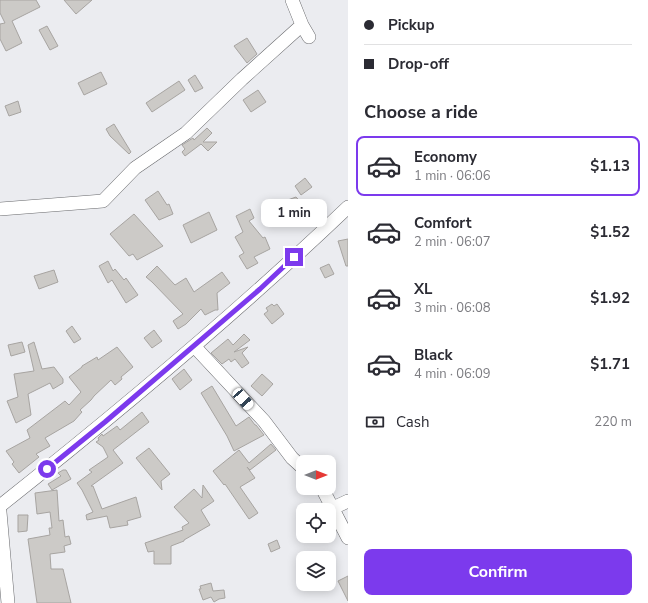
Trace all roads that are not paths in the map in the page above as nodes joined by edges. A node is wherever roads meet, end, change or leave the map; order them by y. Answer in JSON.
{"nodes":[{"id":1,"x":292,"y":0,"type":"edge"},
{"id":2,"x":302,"y":25,"type":"junction"},
{"id":3,"x":309,"y":37,"type":"dead end"},
{"id":4,"x":348,"y":207,"type":"edge"},
{"id":5,"x":0,"y":209,"type":"edge"},
{"id":6,"x":194,"y":346,"type":"junction"},
{"id":7,"x":296,"y":462,"type":"edge"},
{"id":8,"x":348,"y":501,"type":"edge"},
{"id":9,"x":0,"y":506,"type":"edge"},
{"id":10,"x":336,"y":507,"type":"edge"},
{"id":11,"x":0,"y":512,"type":"edge"},
{"id":12,"x":336,"y":514,"type":"edge"},
{"id":13,"x":348,"y":538,"type":"edge"},
{"id":14,"x":8,"y":603,"type":"edge"}],
"edges":[{"from":1,"to":2,"type":"street"},
{"from":2,"to":3,"type":"street"},
{"from":2,"to":5,"type":"street"},
{"from":4,"to":6,"type":"street"},
{"from":6,"to":7,"type":"street"},
{"from":6,"to":9,"type":"street"},
{"from":8,"to":10,"type":"street"},
{"from":11,"to":14,"type":"street"},
{"from":12,"to":13,"type":"street"}]}
